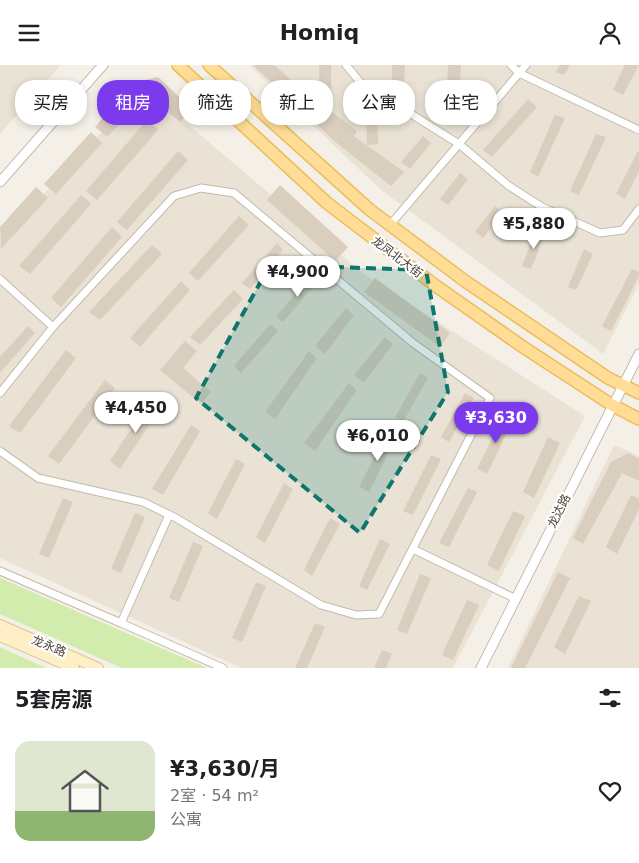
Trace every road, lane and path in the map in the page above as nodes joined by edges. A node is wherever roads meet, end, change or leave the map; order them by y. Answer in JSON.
{"nodes":[{"id":1,"x":103,"y":65,"type":"edge"},
{"id":2,"x":178,"y":65,"type":"edge"},
{"id":3,"x":209,"y":65,"type":"edge"},
{"id":4,"x":346,"y":65,"type":"edge"},
{"id":5,"x":511,"y":65,"type":"edge"},
{"id":6,"x":526,"y":65,"type":"edge"},
{"id":7,"x":520,"y":73,"type":"junction"},
{"id":8,"x":639,"y":130,"type":"edge"},
{"id":9,"x":459,"y":144,"type":"junction"},
{"id":10,"x":0,"y":182,"type":"edge"},
{"id":11,"x":639,"y":209,"type":"edge"},
{"id":12,"x":390,"y":225,"type":"junction"},
{"id":13,"x":0,"y":279,"type":"edge"},
{"id":14,"x":53,"y":327,"type":"junction"},
{"id":15,"x":639,"y":354,"type":"edge"},
{"id":16,"x":623,"y":385,"type":"junction"},
{"id":17,"x":0,"y":393,"type":"edge"},
{"id":18,"x":639,"y":393,"type":"edge"},
{"id":19,"x":612,"y":405,"type":"junction"},
{"id":20,"x":639,"y":419,"type":"edge"},
{"id":21,"x":0,"y":451,"type":"edge"},
{"id":22,"x":169,"y":515,"type":"junction"},
{"id":23,"x":413,"y":549,"type":"junction"},
{"id":24,"x":0,"y":571,"type":"edge"},
{"id":25,"x":516,"y":599,"type":"junction"},
{"id":26,"x":121,"y":623,"type":"junction"},
{"id":27,"x":0,"y":625,"type":"edge"},
{"id":28,"x":0,"y":636,"type":"edge"},
{"id":29,"x":74,"y":668,"type":"edge"},
{"id":30,"x":98,"y":668,"type":"edge"},
{"id":31,"x":223,"y":668,"type":"edge"},
{"id":32,"x":481,"y":668,"type":"edge"}],
"edges":[{"from":1,"to":10,"type":"street"},
{"from":2,"to":19,"type":"main road","name":"龙凤北大街"},
{"from":3,"to":12,"type":"main road","name":"龙凤北大街"},
{"from":4,"to":9,"type":"street"},
{"from":5,"to":7,"type":"street"},
{"from":6,"to":7,"type":"street"},
{"from":7,"to":8,"type":"street"},
{"from":7,"to":9,"type":"street"},
{"from":9,"to":11,"type":"street"},
{"from":9,"to":12,"type":"street"},
{"from":12,"to":16,"type":"main road","name":"龙凤北大街"},
{"from":13,"to":14,"type":"street"},
{"from":14,"to":17,"type":"street"},
{"from":14,"to":23,"type":"street"},
{"from":15,"to":16,"type":"street","name":"龙达路"},
{"from":16,"to":18,"type":"main road","name":"龙凤北大街"},
{"from":16,"to":19,"type":"street","name":"龙达路"},
{"from":19,"to":20,"type":"main road","name":"龙凤北大街"},
{"from":19,"to":25,"type":"street","name":"龙达路"},
{"from":21,"to":22,"type":"street"},
{"from":22,"to":23,"type":"street"},
{"from":22,"to":26,"type":"street"},
{"from":23,"to":25,"type":"street"},
{"from":24,"to":26,"type":"street"},
{"from":25,"to":32,"type":"street","name":"龙达路"},
{"from":26,"to":31,"type":"street"},
{"from":27,"to":30,"type":"main road","name":"龙永路"},
{"from":28,"to":29,"type":"main road","name":"龙永路"}]}
